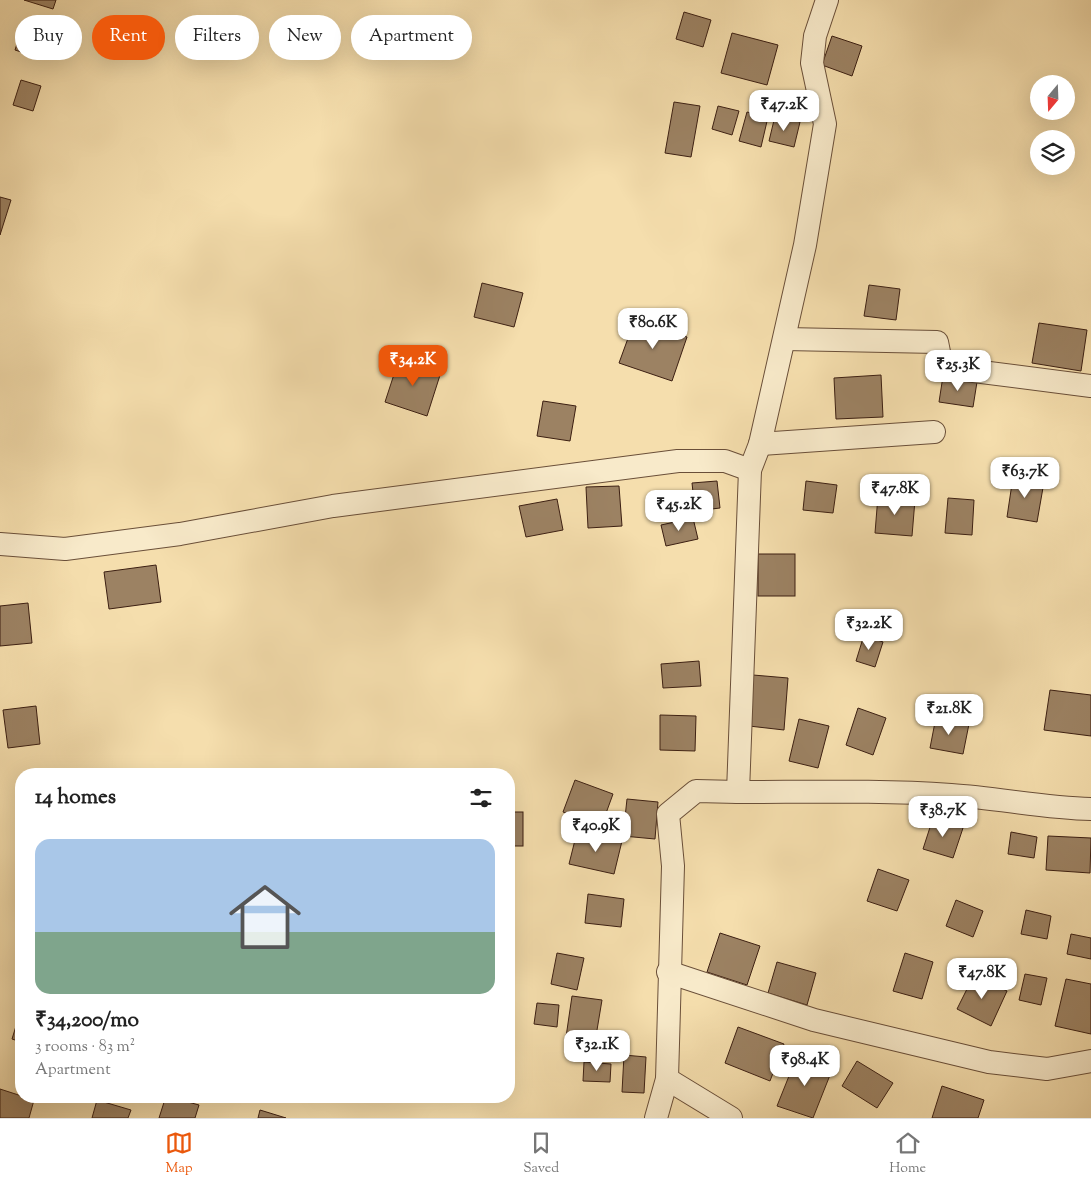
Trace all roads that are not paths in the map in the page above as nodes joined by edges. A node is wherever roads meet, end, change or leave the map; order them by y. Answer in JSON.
{"nodes":[{"id":1,"x":827,"y":0,"type":"edge"},
{"id":2,"x":785,"y":339,"type":"junction"},
{"id":3,"x":1091,"y":386,"type":"edge"},
{"id":4,"x":934,"y":432,"type":"dead end"},
{"id":5,"x":760,"y":444,"type":"junction"},
{"id":6,"x":750,"y":470,"type":"junction"},
{"id":7,"x":0,"y":544,"type":"edge"},
{"id":8,"x":738,"y":792,"type":"junction"},
{"id":9,"x":1091,"y":809,"type":"edge"},
{"id":10,"x":668,"y":972,"type":"junction"},
{"id":11,"x":1091,"y":1060,"type":"edge"},
{"id":12,"x":667,"y":1079,"type":"junction"},
{"id":13,"x":656,"y":1118,"type":"edge"},
{"id":14,"x":731,"y":1118,"type":"edge"}],
"edges":[{"from":1,"to":2,"type":"street"},
{"from":2,"to":3,"type":"street"},
{"from":2,"to":5,"type":"street"},
{"from":4,"to":5,"type":"street"},
{"from":5,"to":6,"type":"street"},
{"from":6,"to":7,"type":"street"},
{"from":6,"to":8,"type":"street"},
{"from":8,"to":9,"type":"street"},
{"from":8,"to":10,"type":"street"},
{"from":10,"to":11,"type":"street"},
{"from":10,"to":12,"type":"street"},
{"from":12,"to":13,"type":"street"},
{"from":12,"to":14,"type":"street"}]}
